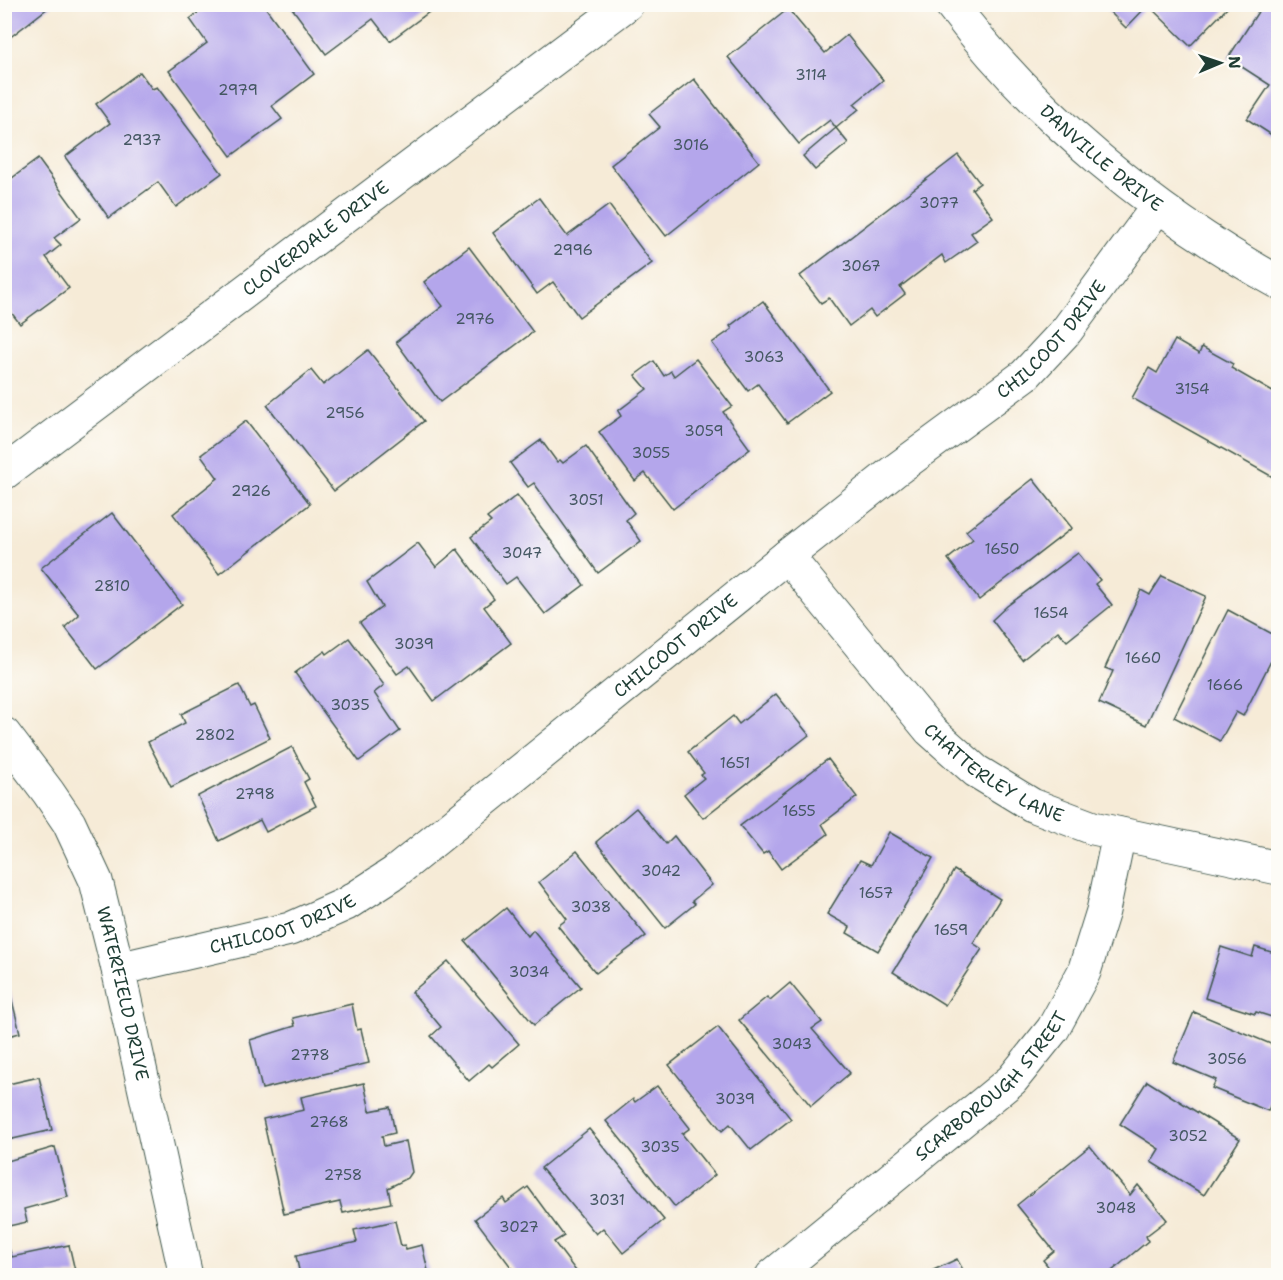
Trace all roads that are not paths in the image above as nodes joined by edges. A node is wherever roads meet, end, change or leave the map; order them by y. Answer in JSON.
{"nodes":[{"id":1,"x":627,"y":4,"type":"edge"},
{"id":2,"x":951,"y":4,"type":"edge"},
{"id":3,"x":1158,"y":206,"type":"junction"},
{"id":4,"x":1278,"y":282,"type":"edge"},
{"id":5,"x":4,"y":473,"type":"edge"},
{"id":6,"x":787,"y":556,"type":"junction"},
{"id":7,"x":4,"y":734,"type":"edge"},
{"id":8,"x":1119,"y":834,"type":"junction"},
{"id":9,"x":1278,"y":868,"type":"edge"},
{"id":10,"x":118,"y":969,"type":"junction"},
{"id":11,"x":186,"y":1275,"type":"edge"},
{"id":12,"x":771,"y":1275,"type":"edge"}],
"edges":[{"from":1,"to":5,"type":"street","name":"CLOVERDALE DRIVE"},
{"from":2,"to":3,"type":"street","name":"DANVILLE DRIVE"},
{"from":3,"to":4,"type":"street","name":"DANVILLE DRIVE"},
{"from":3,"to":6,"type":"street","name":"CHILCOOT DRIVE"},
{"from":6,"to":8,"type":"street","name":"CHATTERLEY LANE"},
{"from":6,"to":10,"type":"street","name":"CHILCOOT DRIVE"},
{"from":7,"to":10,"type":"street","name":"WATERFIELD DRIVE"},
{"from":8,"to":9,"type":"street","name":"CHATTERLEY LANE"},
{"from":8,"to":12,"type":"street","name":"SCARBOROUGH STREET"},
{"from":10,"to":11,"type":"street","name":"WATERFIELD DRIVE"}]}
